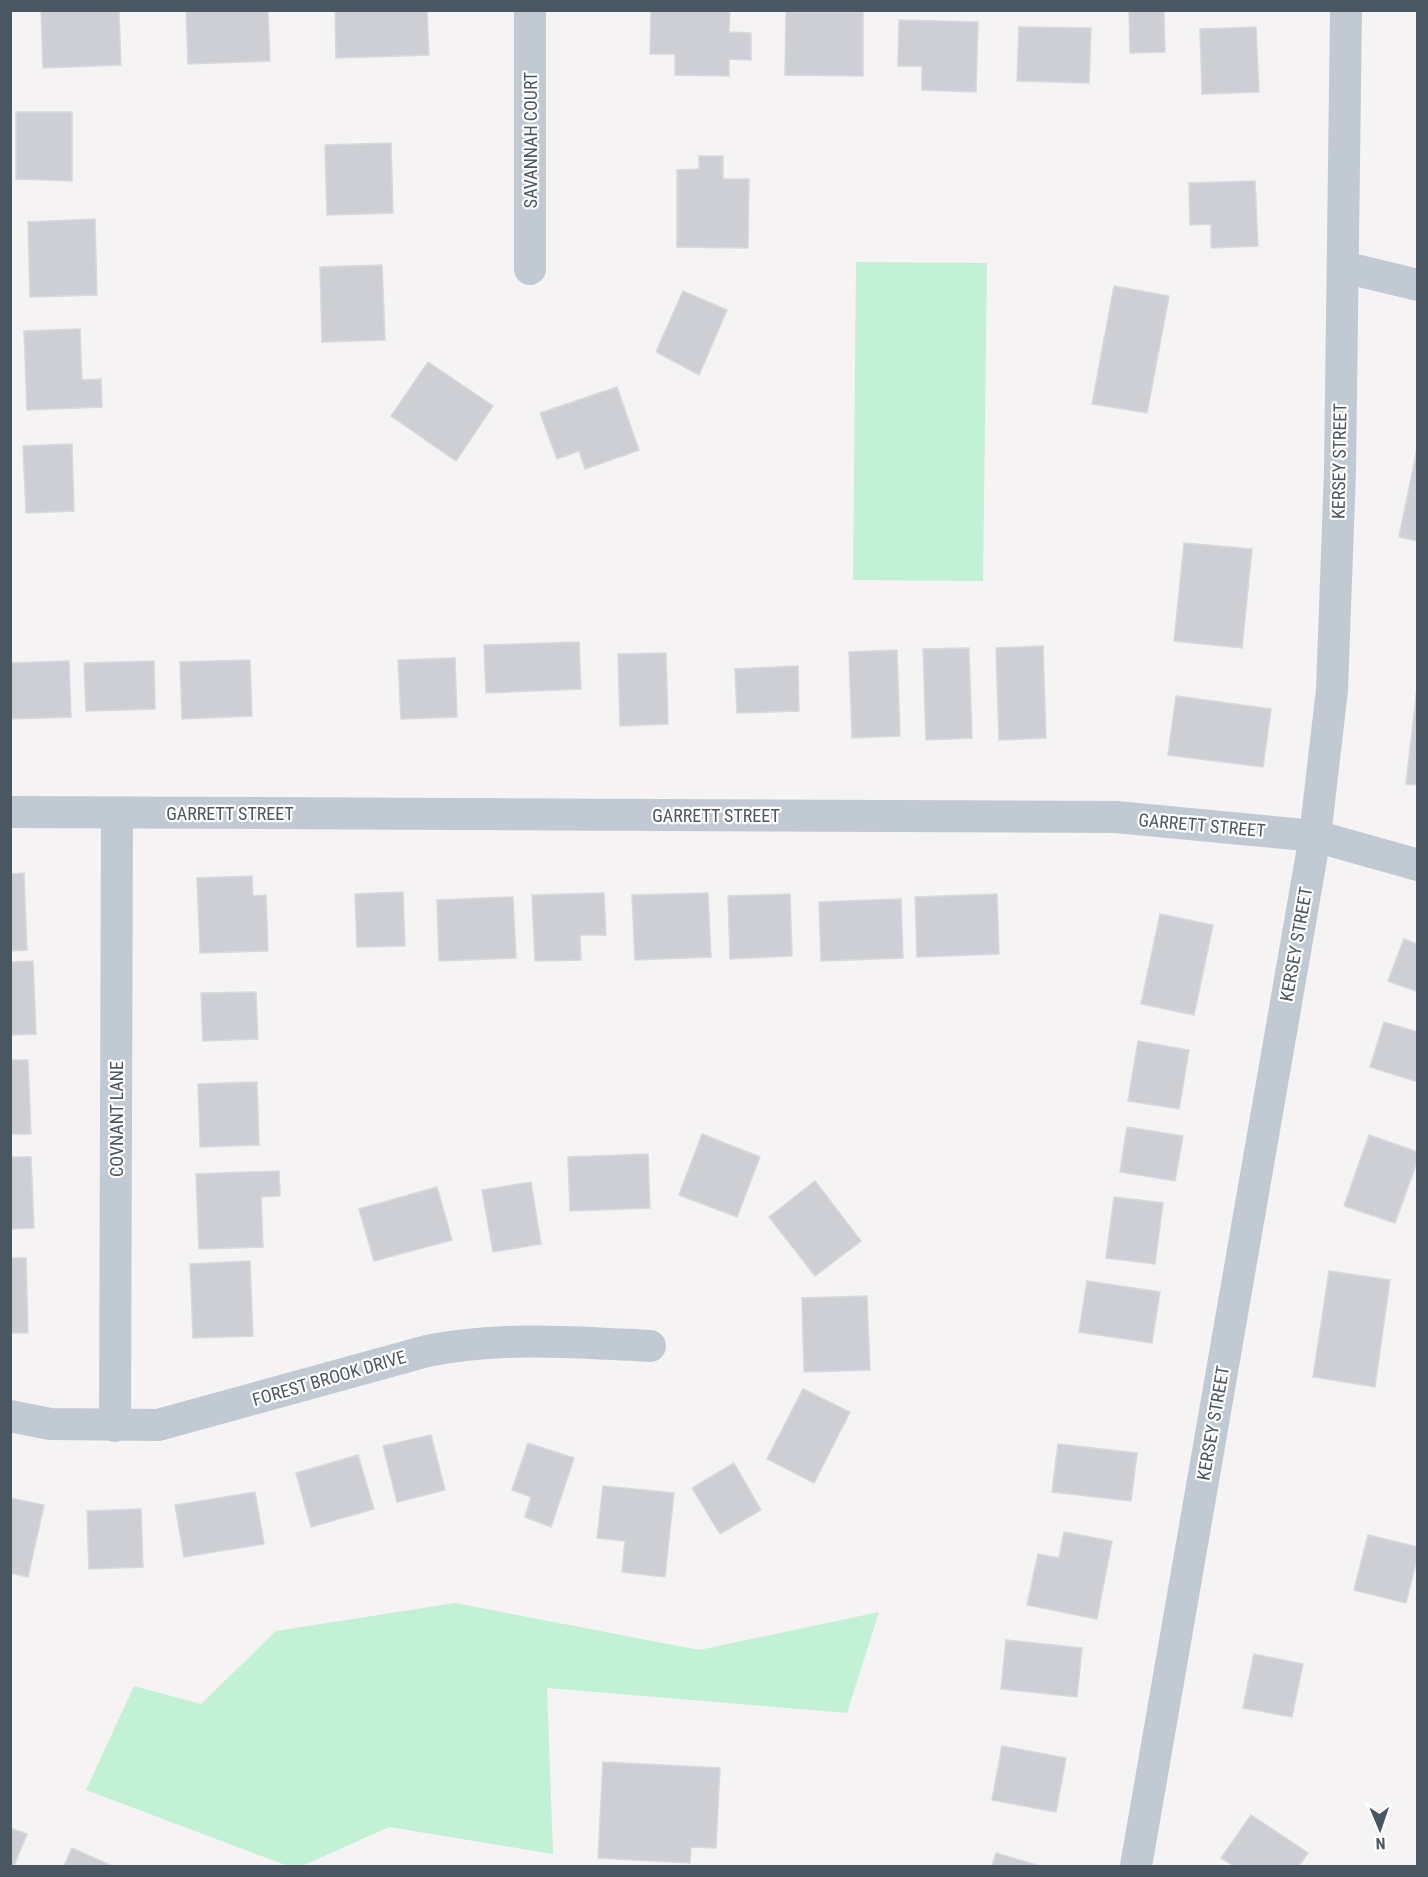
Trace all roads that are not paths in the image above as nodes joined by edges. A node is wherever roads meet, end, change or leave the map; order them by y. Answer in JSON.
{"nodes":[{"id":1,"x":530,"y":10,"type":"edge"},
{"id":2,"x":1346,"y":10,"type":"edge"},
{"id":3,"x":1343,"y":267,"type":"junction"},
{"id":4,"x":530,"y":270,"type":"dead end"},
{"id":5,"x":1418,"y":285,"type":"edge"},
{"id":6,"x":10,"y":812,"type":"edge"},
{"id":7,"x":117,"y":813,"type":"junction"},
{"id":8,"x":1315,"y":836,"type":"junction"},
{"id":9,"x":1418,"y":865,"type":"edge"},
{"id":10,"x":650,"y":1346,"type":"dead end"},
{"id":11,"x":10,"y":1416,"type":"edge"},
{"id":12,"x":115,"y":1426,"type":"junction"},
{"id":13,"x":1136,"y":1866,"type":"edge"}],
"edges":[{"from":1,"to":4,"type":"street","name":"SAVANNAH COURT"},
{"from":2,"to":3,"type":"street","name":"KERSEY STREET"},
{"from":3,"to":5,"type":"street"},
{"from":3,"to":8,"type":"street","name":"KERSEY STREET"},
{"from":6,"to":7,"type":"street","name":"GARRETT STREET"},
{"from":7,"to":8,"type":"street","name":"GARRETT STREET"},
{"from":7,"to":12,"type":"street","name":"COVNANT LANE"},
{"from":8,"to":9,"type":"street","name":"GARRETT STREET"},
{"from":8,"to":13,"type":"street","name":"KERSEY STREET"},
{"from":10,"to":12,"type":"street","name":"FOREST BROOK DRIVE"},
{"from":11,"to":12,"type":"street","name":"FOREST BROOK DRIVE"}]}
